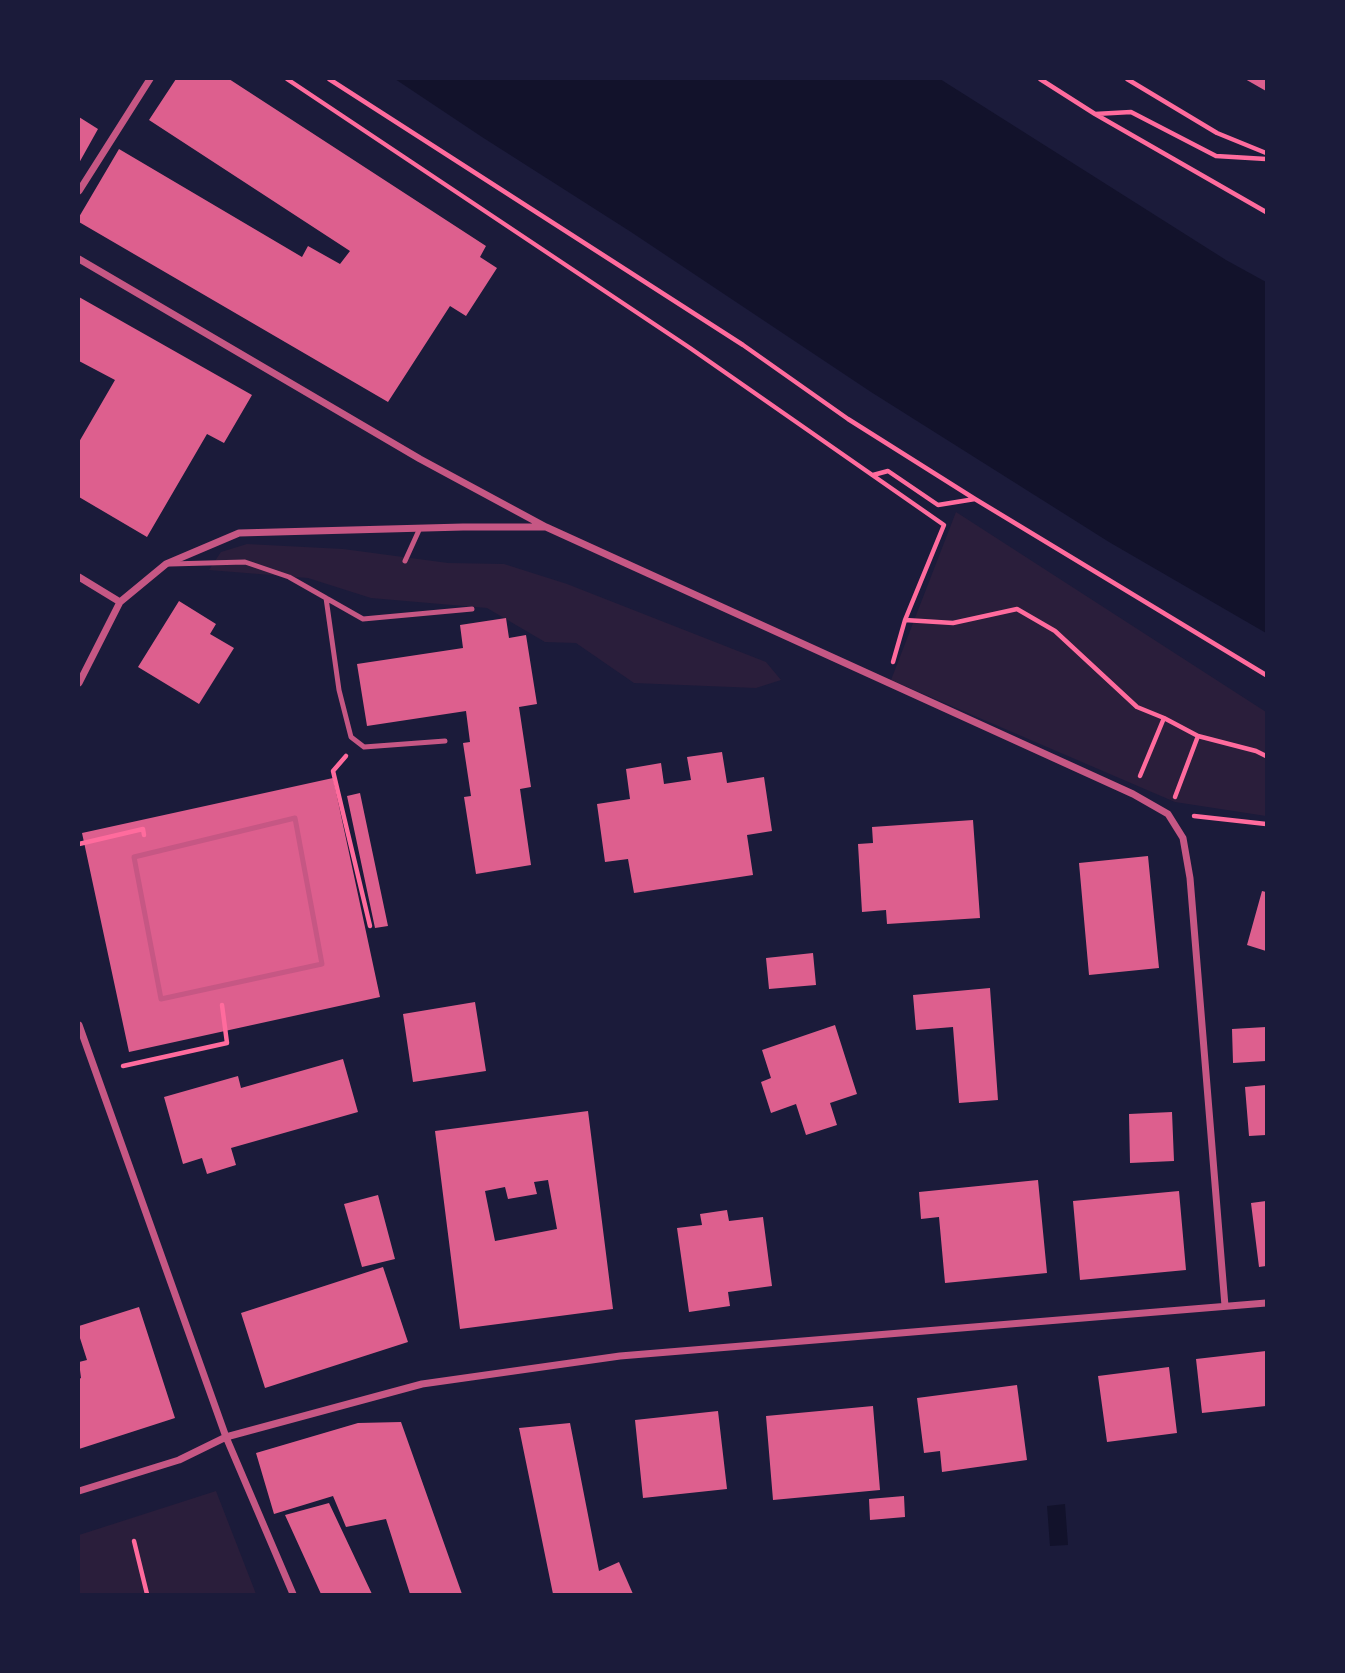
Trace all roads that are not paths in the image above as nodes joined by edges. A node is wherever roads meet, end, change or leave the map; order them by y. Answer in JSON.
{"nodes":[{"id":1,"x":150,"y":79,"type":"edge"},
{"id":2,"x":79,"y":191,"type":"edge"},
{"id":3,"x":79,"y":258,"type":"edge"},
{"id":4,"x":545,"y":527,"type":"junction"},
{"id":5,"x":420,"y":528,"type":"junction"},
{"id":6,"x":405,"y":561,"type":"dead end"},
{"id":7,"x":166,"y":564,"type":"junction"},
{"id":8,"x":79,"y":577,"type":"edge"},
{"id":9,"x":326,"y":598,"type":"junction"},
{"id":10,"x":120,"y":602,"type":"junction"},
{"id":11,"x":472,"y":609,"type":"dead end"},
{"id":12,"x":79,"y":683,"type":"edge"},
{"id":13,"x":445,"y":741,"type":"dead end"},
{"id":14,"x":220,"y":987,"type":"joint"},
{"id":15,"x":79,"y":1025,"type":"edge"},
{"id":16,"x":1266,"y":1303,"type":"edge"},
{"id":17,"x":1225,"y":1306,"type":"junction"},
{"id":18,"x":226,"y":1437,"type":"junction"},
{"id":19,"x":79,"y":1491,"type":"edge"},
{"id":20,"x":293,"y":1594,"type":"edge"}],
"edges":[{"from":1,"to":2,"type":"street"},
{"from":3,"to":4,"type":"street"},
{"from":4,"to":5,"type":"street"},
{"from":4,"to":17,"type":"street"},
{"from":5,"to":6,"type":"lane"},
{"from":5,"to":7,"type":"street"},
{"from":7,"to":9,"type":"lane"},
{"from":7,"to":10,"type":"street"},
{"from":8,"to":10,"type":"street"},
{"from":9,"to":11,"type":"lane"},
{"from":9,"to":13,"type":"lane"},
{"from":10,"to":12,"type":"street"},
{"from":14,"to":14,"type":"lane"},
{"from":15,"to":18,"type":"street"},
{"from":16,"to":17,"type":"street"},
{"from":17,"to":18,"type":"street"},
{"from":18,"to":19,"type":"street"},
{"from":18,"to":20,"type":"street"}]}
